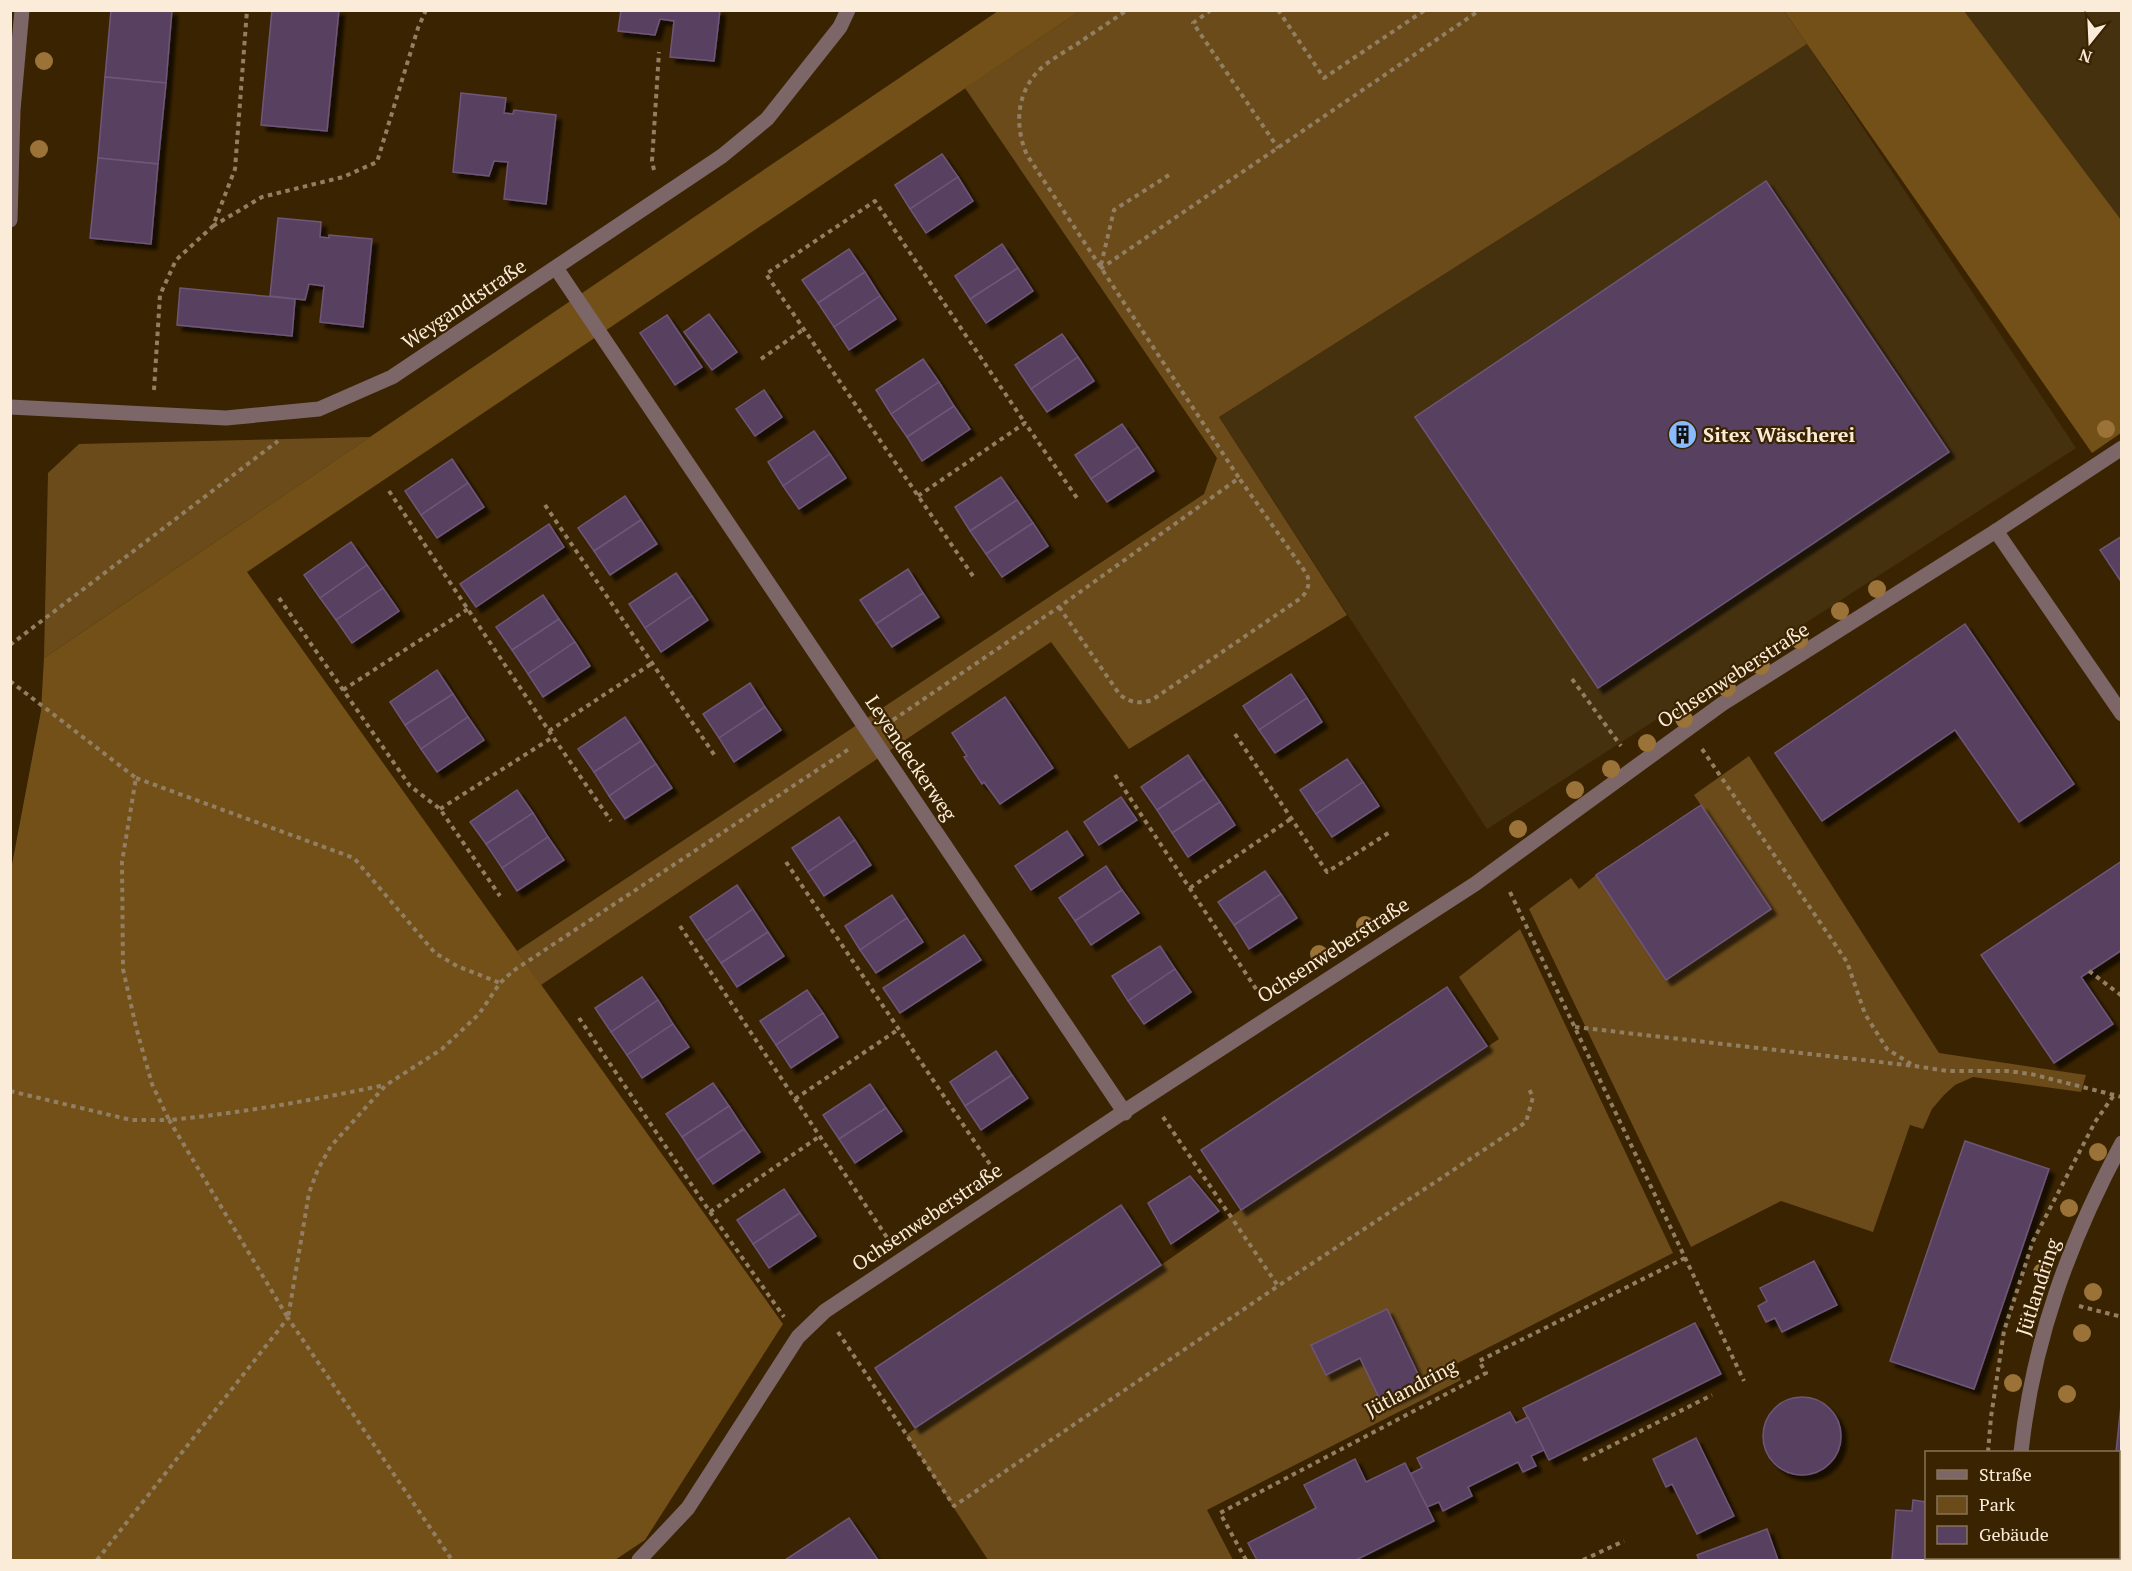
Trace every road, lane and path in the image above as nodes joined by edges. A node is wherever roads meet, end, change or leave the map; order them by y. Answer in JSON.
{"nodes":[{"id":1,"x":22,"y":10,"type":"edge"},
{"id":2,"x":247,"y":10,"type":"edge"},
{"id":3,"x":426,"y":10,"type":"edge"},
{"id":4,"x":848,"y":10,"type":"edge"},
{"id":5,"x":1127,"y":10,"type":"edge"},
{"id":6,"x":1211,"y":10,"type":"edge"},
{"id":7,"x":1278,"y":10,"type":"edge"},
{"id":8,"x":1425,"y":10,"type":"edge"},
{"id":9,"x":1470,"y":10,"type":"edge"},
{"id":10,"x":1480,"y":10,"type":"edge"},
{"id":11,"x":1473,"y":15,"type":"junction"},
{"id":12,"x":659,"y":52,"type":"dead end"},
{"id":13,"x":1278,"y":148,"type":"junction"},
{"id":14,"x":1168,"y":175,"type":"dead end"},
{"id":15,"x":657,"y":201,"type":"junction"},
{"id":16,"x":10,"y":220,"type":"edge"},
{"id":17,"x":213,"y":226,"type":"junction"},
{"id":18,"x":556,"y":268,"type":"junction"},
{"id":19,"x":1100,"y":269,"type":"junction"},
{"id":20,"x":804,"y":329,"type":"junction"},
{"id":21,"x":761,"y":359,"type":"dead end"},
{"id":22,"x":10,"y":407,"type":"edge"},
{"id":23,"x":152,"y":415,"type":"junction"},
{"id":24,"x":1026,"y":423,"type":"junction"},
{"id":25,"x":282,"y":438,"type":"dead end"},
{"id":26,"x":2121,"y":448,"type":"edge"},
{"id":27,"x":1239,"y":477,"type":"junction"},
{"id":28,"x":388,"y":491,"type":"dead end"},
{"id":29,"x":918,"y":496,"type":"junction"},
{"id":30,"x":1077,"y":498,"type":"dead end"},
{"id":31,"x":545,"y":506,"type":"dead end"},
{"id":32,"x":1996,"y":531,"type":"junction"},
{"id":33,"x":973,"y":576,"type":"dead end"},
{"id":34,"x":279,"y":598,"type":"dead end"},
{"id":35,"x":1059,"y":608,"type":"junction"},
{"id":36,"x":468,"y":609,"type":"junction"},
{"id":37,"x":10,"y":645,"type":"edge"},
{"id":38,"x":651,"y":664,"type":"junction"},
{"id":39,"x":1572,"y":679,"type":"dead end"},
{"id":40,"x":10,"y":681,"type":"edge"},
{"id":41,"x":343,"y":690,"type":"junction"},
{"id":42,"x":2121,"y":714,"type":"edge"},
{"id":43,"x":1688,"y":728,"type":"junction"},
{"id":44,"x":549,"y":731,"type":"junction"},
{"id":45,"x":1235,"y":734,"type":"dead end"},
{"id":46,"x":870,"y":735,"type":"junction"},
{"id":47,"x":553,"y":737,"type":"junction"},
{"id":48,"x":715,"y":756,"type":"dead end"},
{"id":49,"x":1635,"y":766,"type":"junction"},
{"id":50,"x":1115,"y":775,"type":"dead end"},
{"id":51,"x":136,"y":778,"type":"junction"},
{"id":52,"x":440,"y":809,"type":"junction"},
{"id":53,"x":1292,"y":818,"type":"junction"},
{"id":54,"x":611,"y":821,"type":"dead end"},
{"id":55,"x":1390,"y":832,"type":"dead end"},
{"id":56,"x":786,"y":862,"type":"dead end"},
{"id":57,"x":1498,"y":867,"type":"junction"},
{"id":58,"x":1190,"y":888,"type":"junction"},
{"id":59,"x":500,"y":896,"type":"dead end"},
{"id":60,"x":680,"y":926,"type":"dead end"},
{"id":61,"x":2090,"y":971,"type":"dead end"},
{"id":62,"x":500,"y":983,"type":"junction"},
{"id":63,"x":2121,"y":996,"type":"edge"},
{"id":64,"x":1273,"y":1015,"type":"junction"},
{"id":65,"x":579,"y":1017,"type":"dead end"},
{"id":66,"x":1575,"y":1027,"type":"junction"},
{"id":67,"x":898,"y":1029,"type":"junction"},
{"id":68,"x":1915,"y":1066,"type":"junction"},
{"id":69,"x":386,"y":1085,"type":"junction"},
{"id":70,"x":1528,"y":1087,"type":"dead end"},
{"id":71,"x":10,"y":1091,"type":"edge"},
{"id":72,"x":1149,"y":1096,"type":"junction"},
{"id":73,"x":2121,"y":1097,"type":"edge"},
{"id":74,"x":795,"y":1099,"type":"junction"},
{"id":75,"x":1125,"y":1113,"type":"junction"},
{"id":76,"x":169,"y":1120,"type":"junction"},
{"id":77,"x":820,"y":1136,"type":"junction"},
{"id":78,"x":2121,"y":1143,"type":"edge"},
{"id":79,"x":1007,"y":1190,"type":"junction"},
{"id":80,"x":710,"y":1212,"type":"junction"},
{"id":81,"x":1685,"y":1258,"type":"junction"},
{"id":82,"x":902,"y":1259,"type":"junction"},
{"id":83,"x":1278,"y":1286,"type":"junction"},
{"id":84,"x":2052,"y":1299,"type":"junction"},
{"id":85,"x":825,"y":1311,"type":"junction"},
{"id":86,"x":2121,"y":1317,"type":"edge"},
{"id":87,"x":288,"y":1318,"type":"junction"},
{"id":88,"x":798,"y":1337,"type":"junction"},
{"id":89,"x":1744,"y":1381,"type":"dead end"},
{"id":90,"x":1712,"y":1395,"type":"dead end"},
{"id":91,"x":2021,"y":1451,"type":"edge"},
{"id":92,"x":1583,"y":1460,"type":"dead end"},
{"id":93,"x":1624,"y":1541,"type":"dead end"},
{"id":94,"x":97,"y":1560,"type":"edge"},
{"id":95,"x":452,"y":1560,"type":"edge"},
{"id":96,"x":639,"y":1560,"type":"edge"},
{"id":97,"x":1245,"y":1560,"type":"edge"},
{"id":98,"x":1582,"y":1560,"type":"edge"}],
"edges":[{"from":1,"to":16,"type":"street"},
{"from":2,"to":17,"type":"path"},
{"from":3,"to":17,"type":"path"},
{"from":4,"to":15,"type":"street","name":"Weygandtstraße"},
{"from":5,"to":19,"type":"path"},
{"from":6,"to":13,"type":"path"},
{"from":7,"to":8,"type":"path"},
{"from":9,"to":11,"type":"path"},
{"from":10,"to":11,"type":"path"},
{"from":11,"to":13,"type":"path"},
{"from":12,"to":15,"type":"path"},
{"from":13,"to":19,"type":"path"},
{"from":14,"to":19,"type":"path"},
{"from":15,"to":18,"type":"street","name":"Weygandtstraße"},
{"from":17,"to":23,"type":"path"},
{"from":18,"to":23,"type":"street","name":"Weygandtstraße"},
{"from":18,"to":46,"type":"street","name":"Leyendeckerweg"},
{"from":19,"to":27,"type":"path"},
{"from":20,"to":21,"type":"path"},
{"from":20,"to":24,"type":"path"},
{"from":20,"to":29,"type":"path"},
{"from":22,"to":23,"type":"street","name":"Weygandtstraße"},
{"from":24,"to":29,"type":"path"},
{"from":24,"to":30,"type":"path"},
{"from":25,"to":37,"type":"path"},
{"from":26,"to":32,"type":"street","name":"Ochsenweberstraße"},
{"from":27,"to":35,"type":"path"},
{"from":27,"to":35,"type":"path"},
{"from":28,"to":36,"type":"path"},
{"from":29,"to":33,"type":"path"},
{"from":31,"to":38,"type":"path"},
{"from":32,"to":42,"type":"street"},
{"from":32,"to":43,"type":"street","name":"Ochsenweberstraße"},
{"from":34,"to":41,"type":"path"},
{"from":35,"to":46,"type":"path"},
{"from":36,"to":41,"type":"path"},
{"from":36,"to":44,"type":"path"},
{"from":38,"to":44,"type":"path"},
{"from":38,"to":48,"type":"path"},
{"from":39,"to":49,"type":"path"},
{"from":40,"to":51,"type":"path"},
{"from":41,"to":52,"type":"path"},
{"from":43,"to":49,"type":"street","name":"Ochsenweberstraße"},
{"from":43,"to":68,"type":"path"},
{"from":44,"to":47,"type":"path"},
{"from":45,"to":53,"type":"path"},
{"from":46,"to":62,"type":"path"},
{"from":46,"to":75,"type":"street","name":"Leyendeckerweg"},
{"from":47,"to":52,"type":"path"},
{"from":47,"to":54,"type":"path"},
{"from":49,"to":57,"type":"street","name":"Ochsenweberstraße"},
{"from":50,"to":58,"type":"path"},
{"from":51,"to":62,"type":"path"},
{"from":51,"to":76,"type":"path"},
{"from":52,"to":59,"type":"path"},
{"from":53,"to":55,"type":"path"},
{"from":53,"to":58,"type":"path"},
{"from":56,"to":67,"type":"path"},
{"from":57,"to":64,"type":"street","name":"Ochsenweberstraße"},
{"from":57,"to":66,"type":"path"},
{"from":58,"to":64,"type":"path"},
{"from":60,"to":74,"type":"path"},
{"from":61,"to":63,"type":"path"},
{"from":62,"to":69,"type":"path"},
{"from":64,"to":72,"type":"street","name":"Ochsenweberstraße"},
{"from":65,"to":80,"type":"path"},
{"from":66,"to":68,"type":"path"},
{"from":66,"to":81,"type":"path"},
{"from":67,"to":74,"type":"path"},
{"from":67,"to":79,"type":"path"},
{"from":68,"to":73,"type":"path"},
{"from":69,"to":76,"type":"path"},
{"from":69,"to":87,"type":"path"},
{"from":70,"to":83,"type":"path"},
{"from":71,"to":76,"type":"path"},
{"from":72,"to":75,"type":"street","name":"Ochsenweberstraße"},
{"from":72,"to":83,"type":"path"},
{"from":74,"to":77,"type":"path"},
{"from":75,"to":79,"type":"street","name":"Ochsenweberstraße"},
{"from":76,"to":87,"type":"path"},
{"from":77,"to":80,"type":"path"},
{"from":77,"to":82,"type":"path"},
{"from":78,"to":84,"type":"street","name":"Jütlandring"},
{"from":79,"to":82,"type":"street","name":"Ochsenweberstraße"},
{"from":80,"to":88,"type":"path"},
{"from":81,"to":89,"type":"path"},
{"from":81,"to":97,"type":"path","name":"Jütlandring"},
{"from":82,"to":85,"type":"street","name":"Ochsenweberstraße"},
{"from":83,"to":85,"type":"path"},
{"from":84,"to":86,"type":"path"},
{"from":84,"to":91,"type":"street","name":"Jütlandring"},
{"from":85,"to":88,"type":"street","name":"Ochsenweberstraße"},
{"from":87,"to":94,"type":"path"},
{"from":87,"to":95,"type":"path"},
{"from":88,"to":96,"type":"street","name":"Ochsenweberstraße"},
{"from":90,"to":92,"type":"path"},
{"from":93,"to":98,"type":"path"}]}
